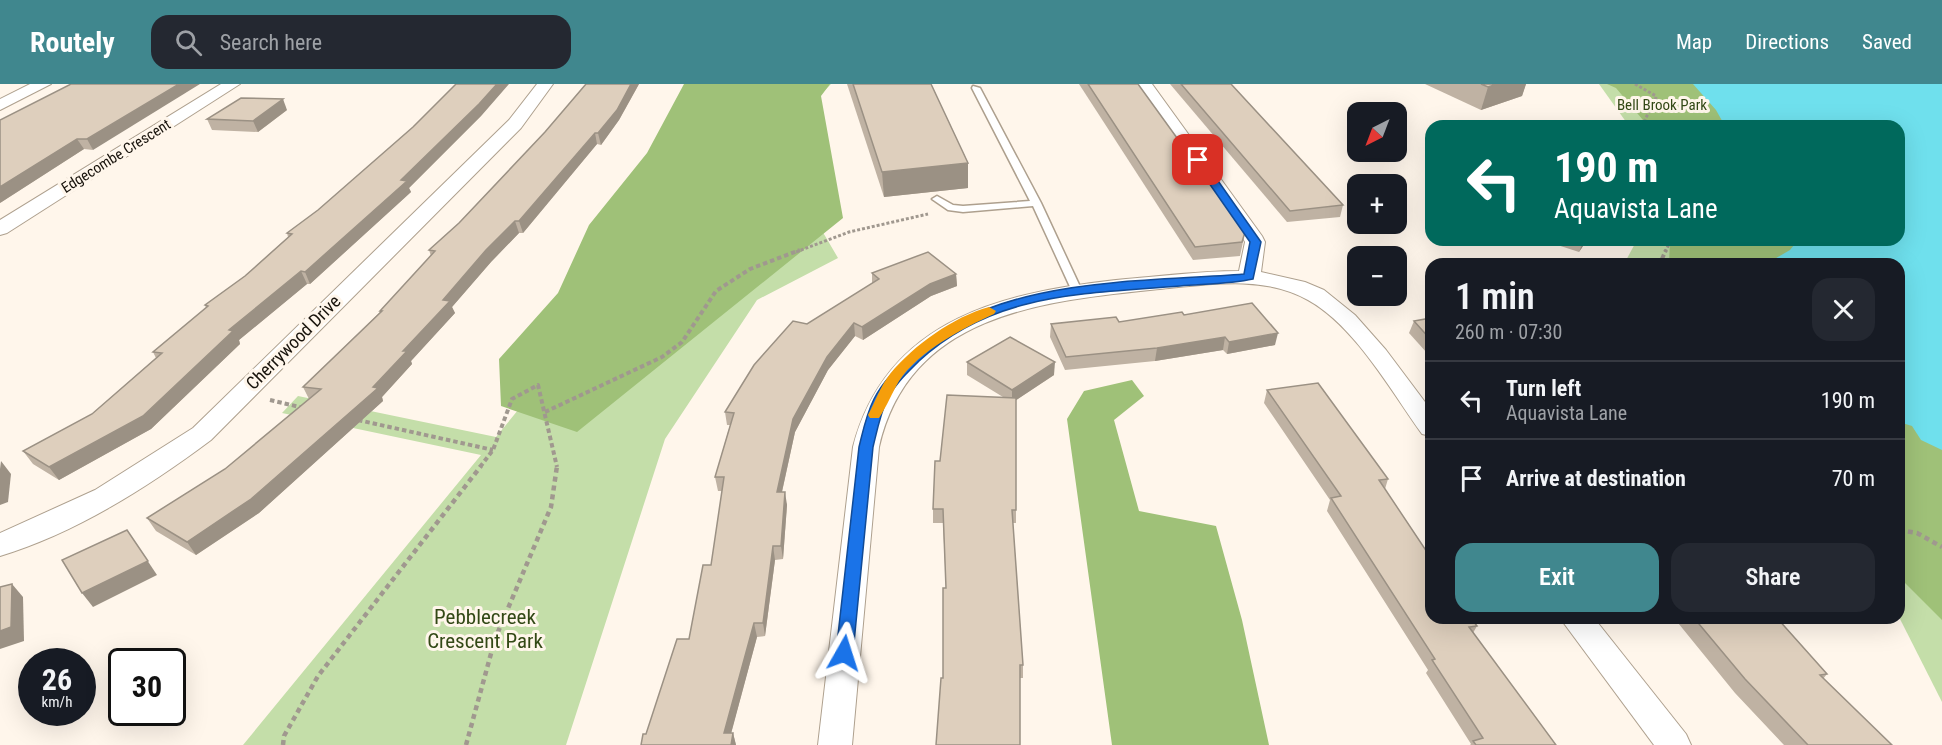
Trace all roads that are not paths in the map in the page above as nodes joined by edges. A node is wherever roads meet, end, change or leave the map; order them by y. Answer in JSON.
{"nodes":[{"id":1,"x":43,"y":84,"type":"edge"},
{"id":2,"x":232,"y":84,"type":"edge"},
{"id":3,"x":545,"y":84,"type":"edge"},
{"id":4,"x":1144,"y":84,"type":"edge"},
{"id":5,"x":976,"y":88,"type":"dead end"},
{"id":6,"x":0,"y":105,"type":"edge"},
{"id":7,"x":937,"y":199,"type":"dead end"},
{"id":8,"x":1036,"y":203,"type":"junction"},
{"id":9,"x":0,"y":229,"type":"edge"},
{"id":10,"x":1249,"y":277,"type":"junction"},
{"id":11,"x":1077,"y":291,"type":"junction"},
{"id":12,"x":1425,"y":420,"type":"edge"},
{"id":13,"x":0,"y":545,"type":"edge"},
{"id":14,"x":1581,"y":624,"type":"edge"},
{"id":15,"x":835,"y":745,"type":"edge"},
{"id":16,"x":1674,"y":745,"type":"edge"}],
"edges":[{"from":1,"to":6,"type":"street"},
{"from":2,"to":9,"type":"street","name":"Edgecombe Crescent"},
{"from":3,"to":13,"type":"street","name":"Cherrywood Drive"},
{"from":4,"to":10,"type":"street"},
{"from":5,"to":8,"type":"lane"},
{"from":7,"to":8,"type":"lane"},
{"from":8,"to":11,"type":"lane"},
{"from":10,"to":11,"type":"street"},
{"from":10,"to":12,"type":"street"},
{"from":11,"to":15,"type":"street"},
{"from":14,"to":16,"type":"street"}]}
